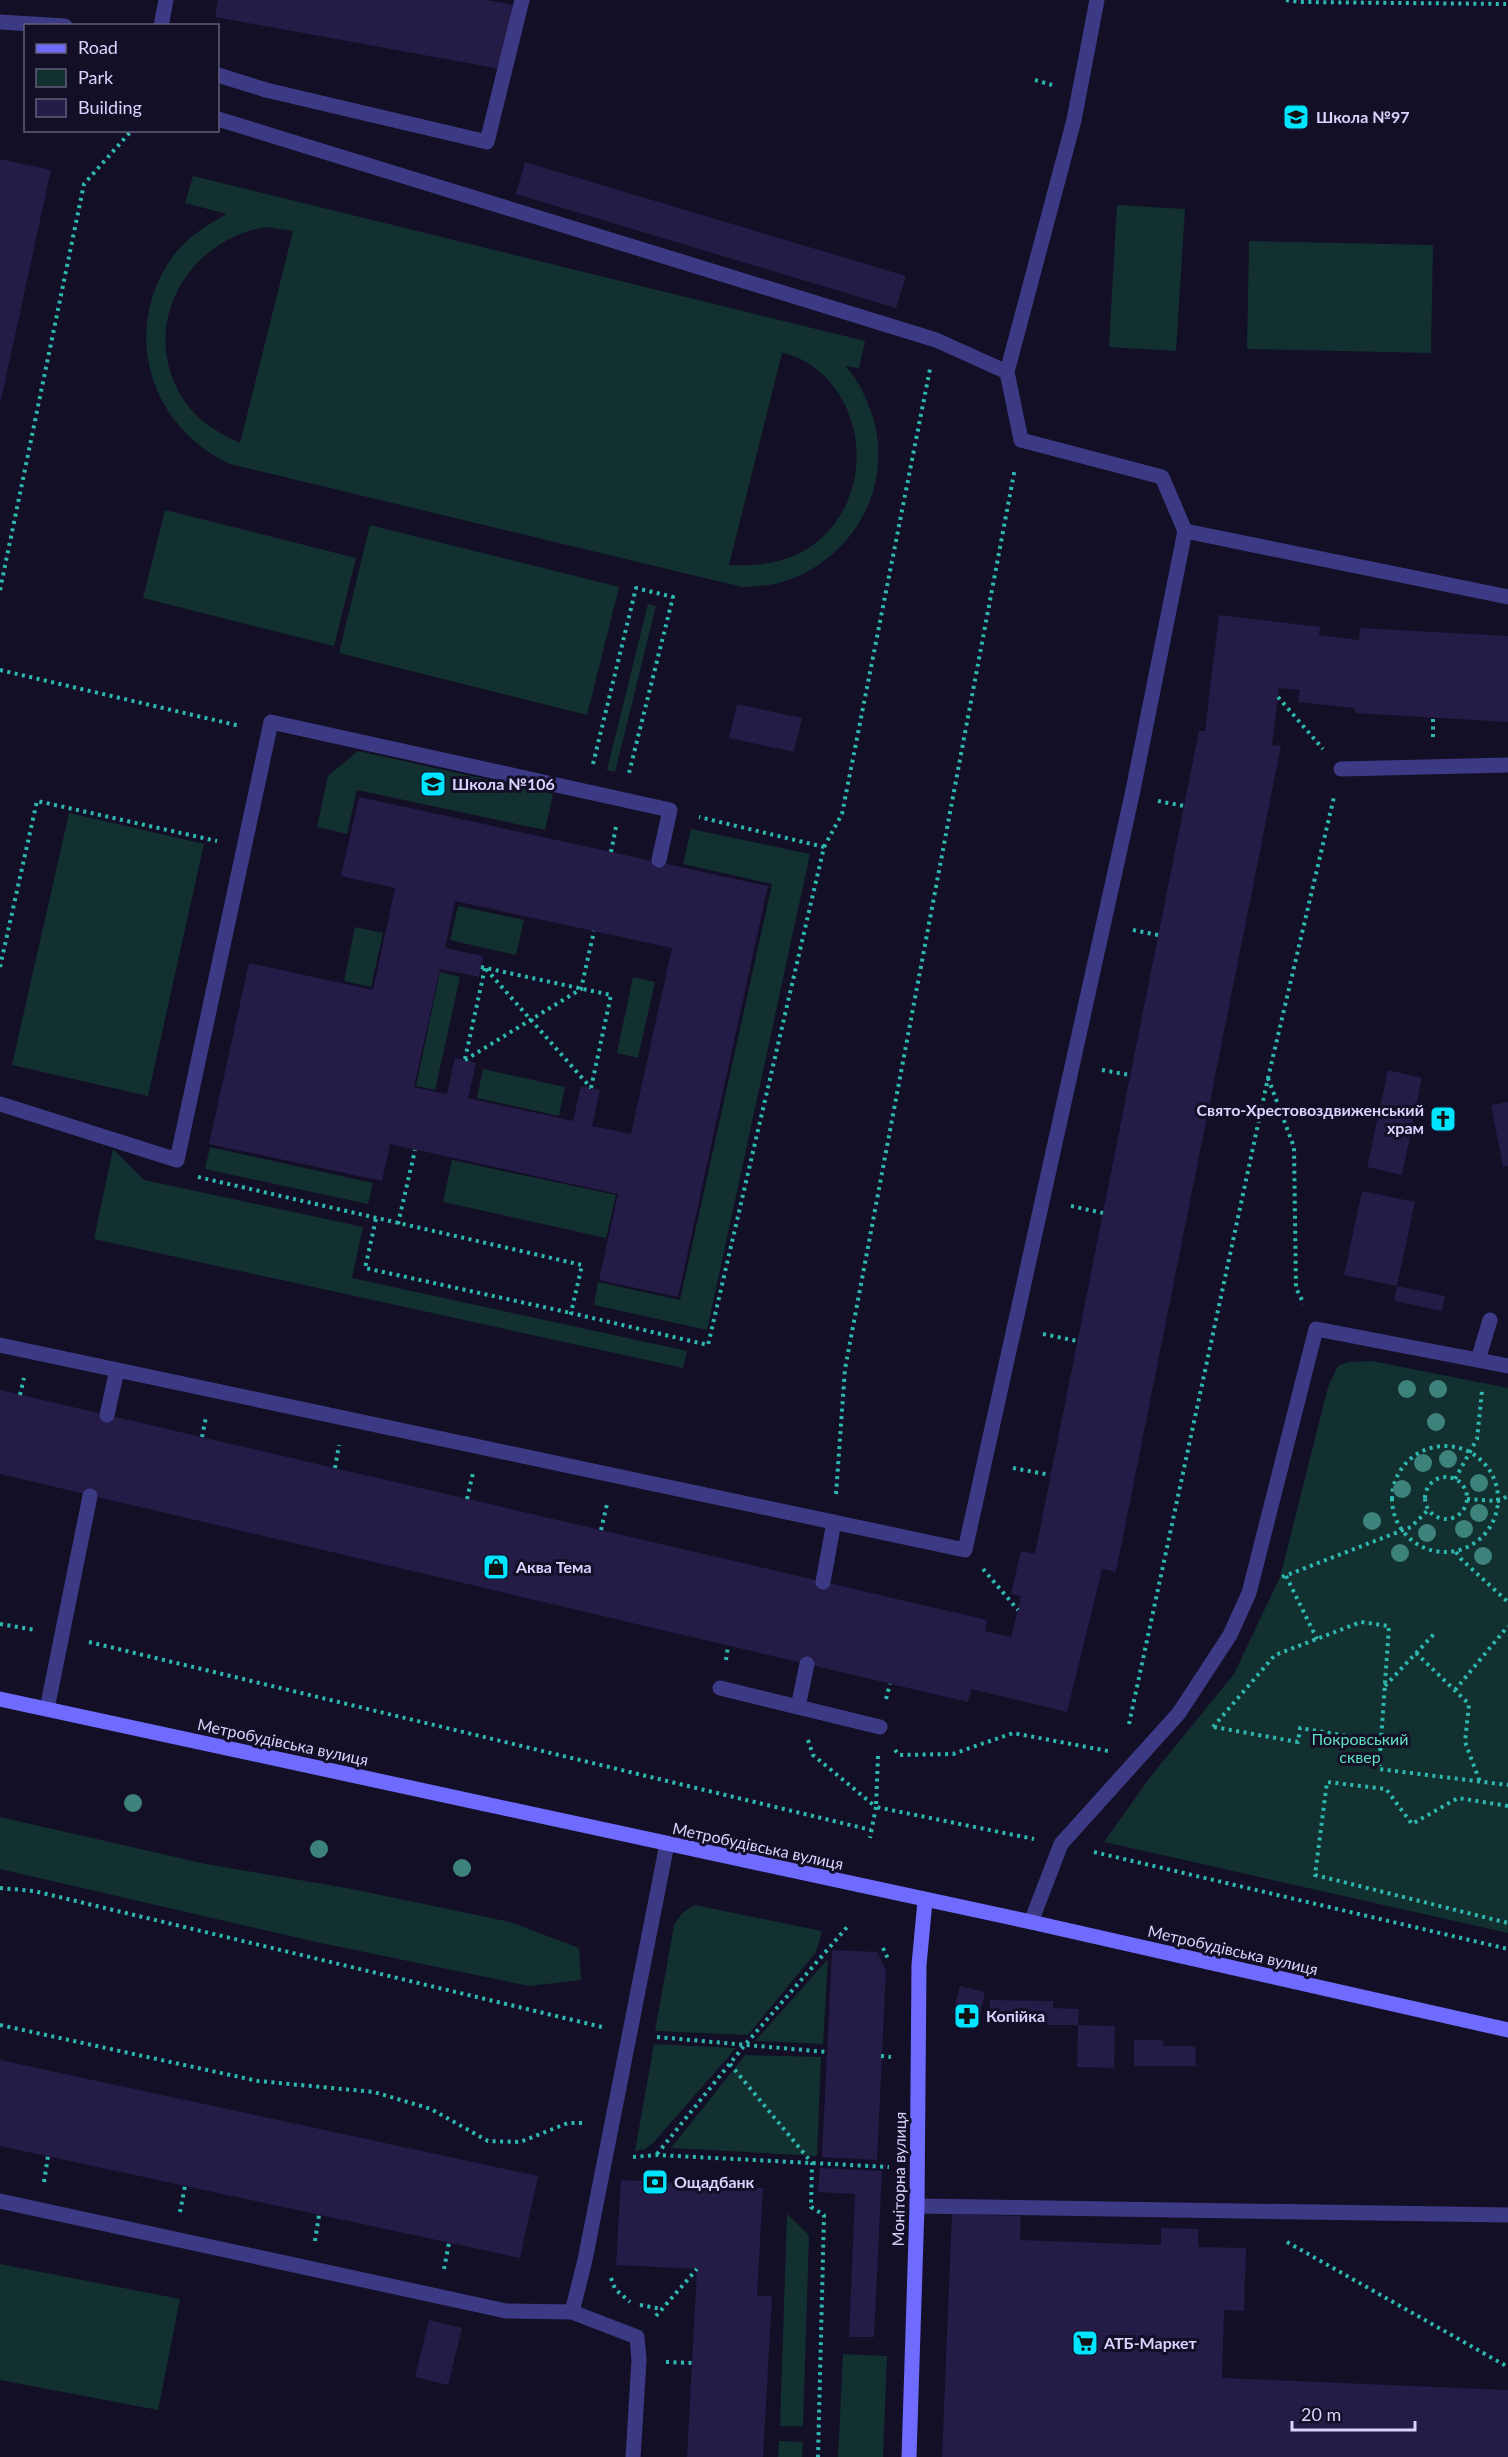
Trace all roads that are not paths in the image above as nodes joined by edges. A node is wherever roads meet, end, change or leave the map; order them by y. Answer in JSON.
{"nodes":[{"id":1,"x":166,"y":0,"type":"edge"},
{"id":2,"x":522,"y":0,"type":"edge"},
{"id":3,"x":1098,"y":0,"type":"edge"},
{"id":4,"x":0,"y":22,"type":"edge"},
{"id":5,"x":32,"y":24,"type":"edge"},
{"id":6,"x":161,"y":24,"type":"edge"},
{"id":7,"x":219,"y":75,"type":"edge"},
{"id":8,"x":219,"y":119,"type":"edge"},
{"id":9,"x":1006,"y":372,"type":"junction"},
{"id":10,"x":1185,"y":531,"type":"junction"},
{"id":11,"x":1508,"y":597,"type":"edge"},
{"id":12,"x":1508,"y":765,"type":"edge"},
{"id":13,"x":1341,"y":769,"type":"road end"},
{"id":14,"x":658,"y":860,"type":"dead end"},
{"id":15,"x":0,"y":1104,"type":"edge"},
{"id":16,"x":1490,"y":1320,"type":"dead end"},
{"id":17,"x":0,"y":1346,"type":"edge"},
{"id":18,"x":1478,"y":1360,"type":"junction"},
{"id":19,"x":1508,"y":1366,"type":"edge"},
{"id":20,"x":117,"y":1370,"type":"junction"},
{"id":21,"x":107,"y":1415,"type":"dead end"},
{"id":22,"x":90,"y":1496,"type":"dead end"},
{"id":23,"x":834,"y":1522,"type":"junction"},
{"id":24,"x":823,"y":1582,"type":"dead end"},
{"id":25,"x":807,"y":1664,"type":"dead end"},
{"id":26,"x":720,"y":1688,"type":"dead end"},
{"id":27,"x":0,"y":1699,"type":"edge"},
{"id":28,"x":798,"y":1707,"type":"junction"},
{"id":29,"x":46,"y":1709,"type":"junction"},
{"id":30,"x":880,"y":1727,"type":"road end"},
{"id":31,"x":667,"y":1844,"type":"junction"},
{"id":32,"x":925,"y":1901,"type":"junction"},
{"id":33,"x":1031,"y":1922,"type":"junction"},
{"id":34,"x":1508,"y":2030,"type":"edge"},
{"id":35,"x":0,"y":2201,"type":"edge"},
{"id":36,"x":917,"y":2206,"type":"junction"},
{"id":37,"x":1508,"y":2215,"type":"edge"},
{"id":38,"x":572,"y":2312,"type":"junction"},
{"id":39,"x":633,"y":2457,"type":"edge"},
{"id":40,"x":909,"y":2457,"type":"edge"}],
"edges":[{"from":1,"to":6,"type":"street"},
{"from":2,"to":7,"type":"street"},
{"from":3,"to":9,"type":"street"},
{"from":4,"to":5,"type":"street"},
{"from":8,"to":9,"type":"street"},
{"from":9,"to":10,"type":"street"},
{"from":10,"to":11,"type":"street"},
{"from":10,"to":23,"type":"street"},
{"from":12,"to":13,"type":"street"},
{"from":14,"to":15,"type":"street"},
{"from":16,"to":18,"type":"street"},
{"from":17,"to":20,"type":"street"},
{"from":18,"to":19,"type":"street"},
{"from":18,"to":33,"type":"street"},
{"from":20,"to":21,"type":"street"},
{"from":20,"to":23,"type":"street"},
{"from":22,"to":29,"type":"street"},
{"from":23,"to":24,"type":"street"},
{"from":25,"to":28,"type":"street"},
{"from":26,"to":28,"type":"street"},
{"from":27,"to":29,"type":"main road","name":"Метробудівська вулиця"},
{"from":28,"to":30,"type":"street"},
{"from":29,"to":31,"type":"main road","name":"Метробудівська вулиця"},
{"from":31,"to":32,"type":"main road","name":"Метробудівська вулиця"},
{"from":31,"to":38,"type":"street"},
{"from":32,"to":33,"type":"main road","name":"Метробудівська вулиця"},
{"from":32,"to":36,"type":"main road","name":"Моніторна вулиця"},
{"from":33,"to":34,"type":"main road","name":"Метробудівська вулиця"},
{"from":35,"to":38,"type":"street"},
{"from":36,"to":37,"type":"street"},
{"from":36,"to":40,"type":"main road","name":"Моніторна вулиця"},
{"from":38,"to":39,"type":"street"}]}
